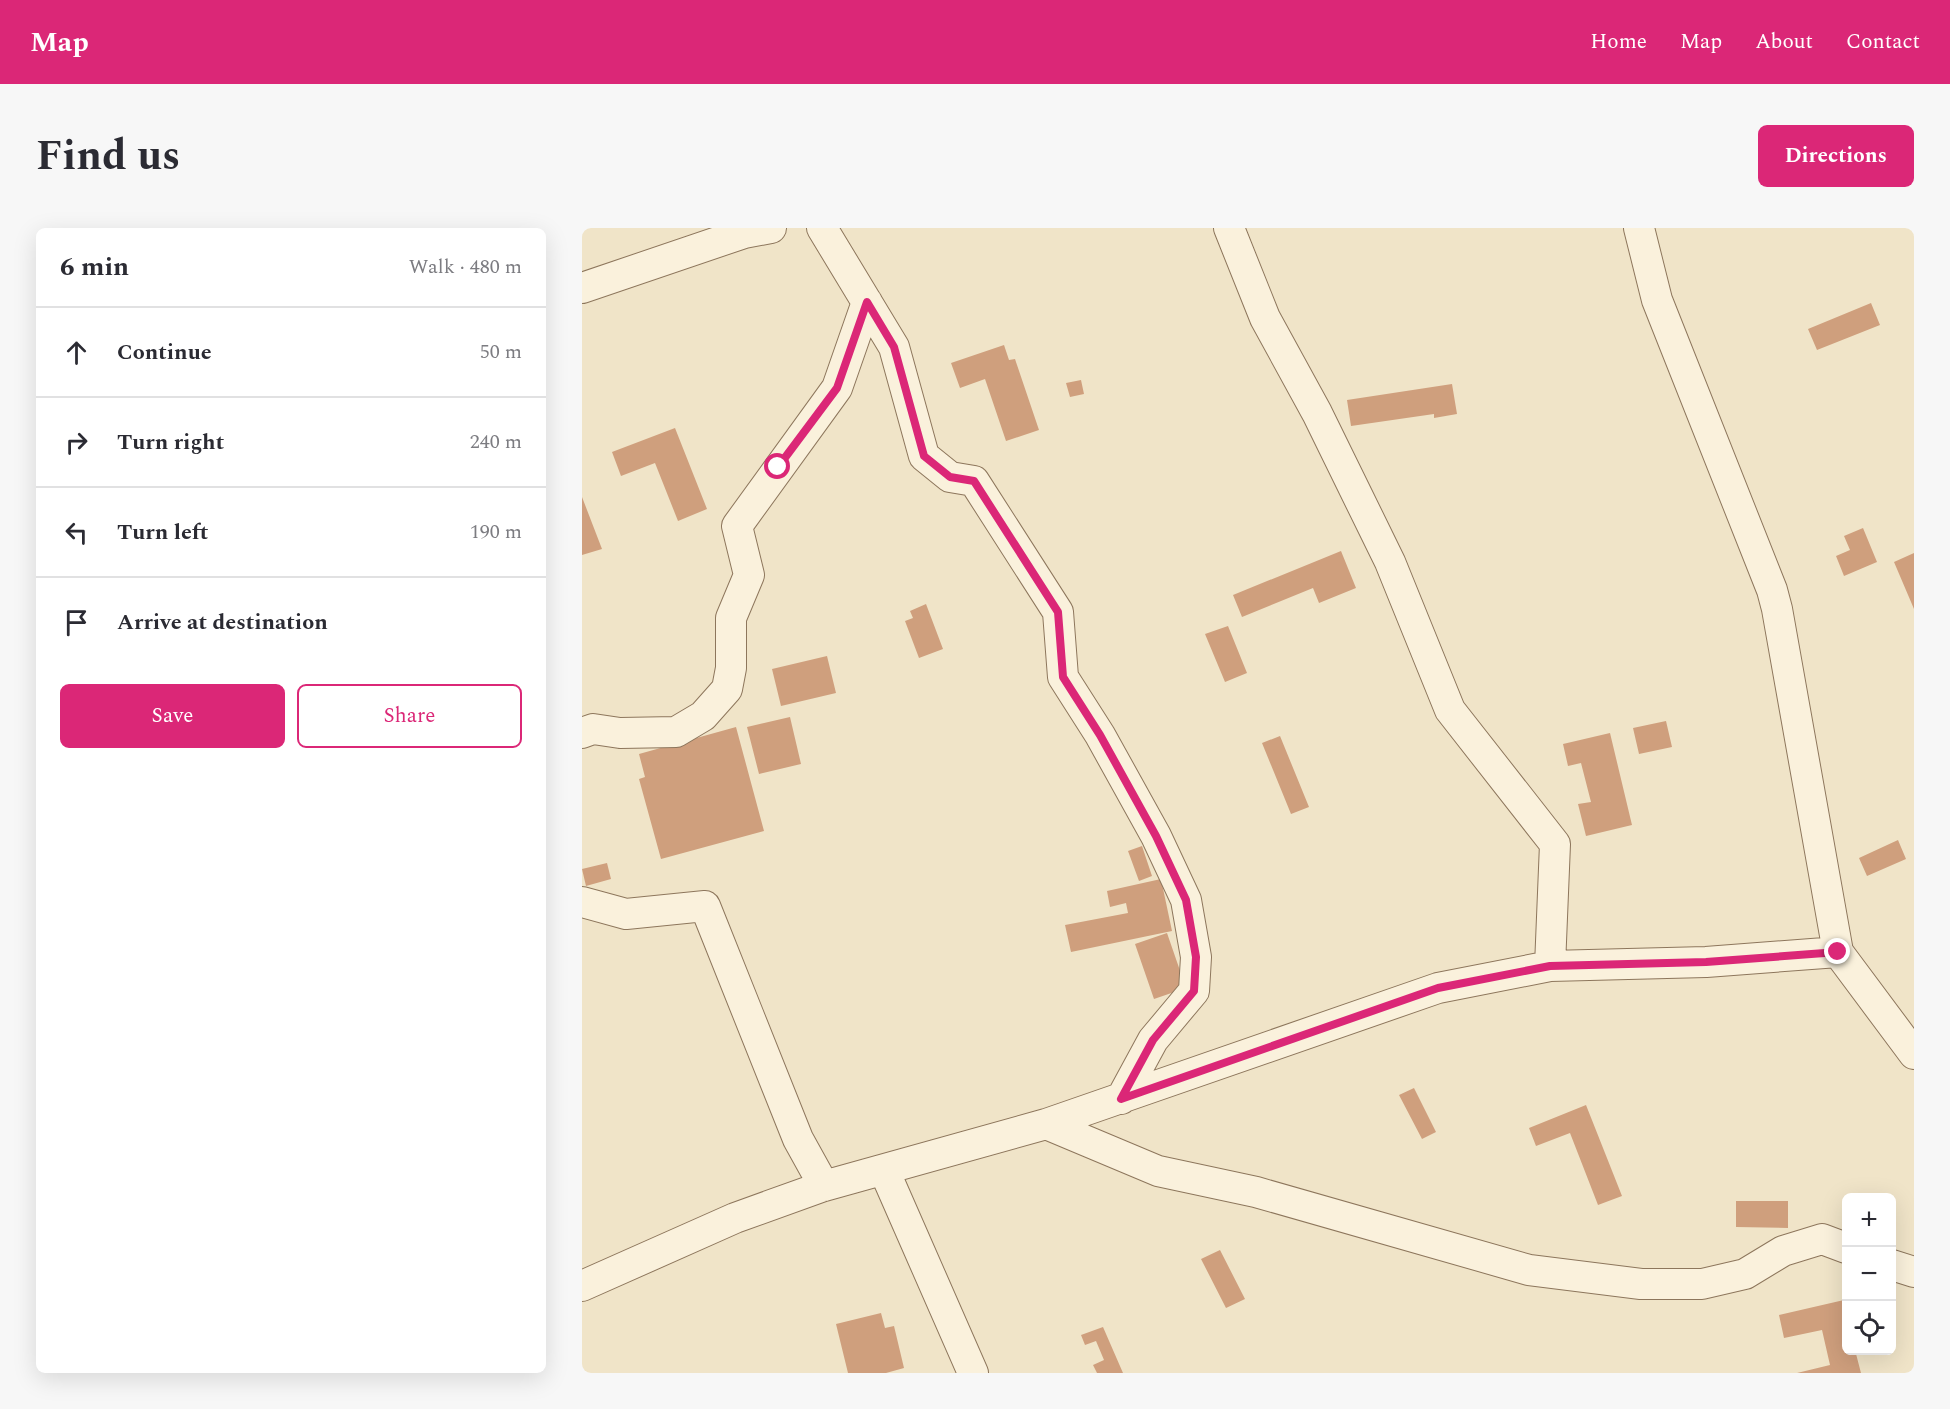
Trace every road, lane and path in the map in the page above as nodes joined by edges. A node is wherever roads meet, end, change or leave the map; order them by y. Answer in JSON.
{"nodes":[{"id":1,"x":771,"y":228,"type":"edge"},
{"id":2,"x":822,"y":228,"type":"edge"},
{"id":3,"x":1229,"y":228,"type":"edge"},
{"id":4,"x":1639,"y":228,"type":"edge"},
{"id":5,"x":582,"y":288,"type":"edge"},
{"id":6,"x":867,"y":302,"type":"junction"},
{"id":7,"x":582,"y":733,"type":"edge"},
{"id":8,"x":582,"y":902,"type":"edge"},
{"id":9,"x":1838,"y":952,"type":"junction"},
{"id":10,"x":1550,"y":966,"type":"junction"},
{"id":11,"x":1914,"y":1054,"type":"edge"},
{"id":12,"x":1121,"y":1099,"type":"junction"},
{"id":13,"x":1046,"y":1124,"type":"junction"},
{"id":14,"x":884,"y":1170,"type":"junction"},
{"id":15,"x":824,"y":1186,"type":"junction"},
{"id":16,"x":1843,"y":1247,"type":"edge"},
{"id":17,"x":1896,"y":1265,"type":"edge"},
{"id":18,"x":1914,"y":1272,"type":"edge"},
{"id":19,"x":582,"y":1286,"type":"edge"},
{"id":20,"x":973,"y":1373,"type":"edge"}],
"edges":[{"from":1,"to":5,"type":"street"},
{"from":2,"to":6,"type":"street"},
{"from":3,"to":10,"type":"street"},
{"from":4,"to":9,"type":"street"},
{"from":6,"to":7,"type":"street"},
{"from":6,"to":12,"type":"street"},
{"from":8,"to":15,"type":"street"},
{"from":9,"to":10,"type":"street"},
{"from":9,"to":11,"type":"street"},
{"from":10,"to":12,"type":"street"},
{"from":12,"to":13,"type":"street"},
{"from":13,"to":14,"type":"street"},
{"from":13,"to":16,"type":"street"},
{"from":14,"to":15,"type":"street"},
{"from":14,"to":20,"type":"street"},
{"from":15,"to":19,"type":"street"},
{"from":17,"to":18,"type":"street"}]}
